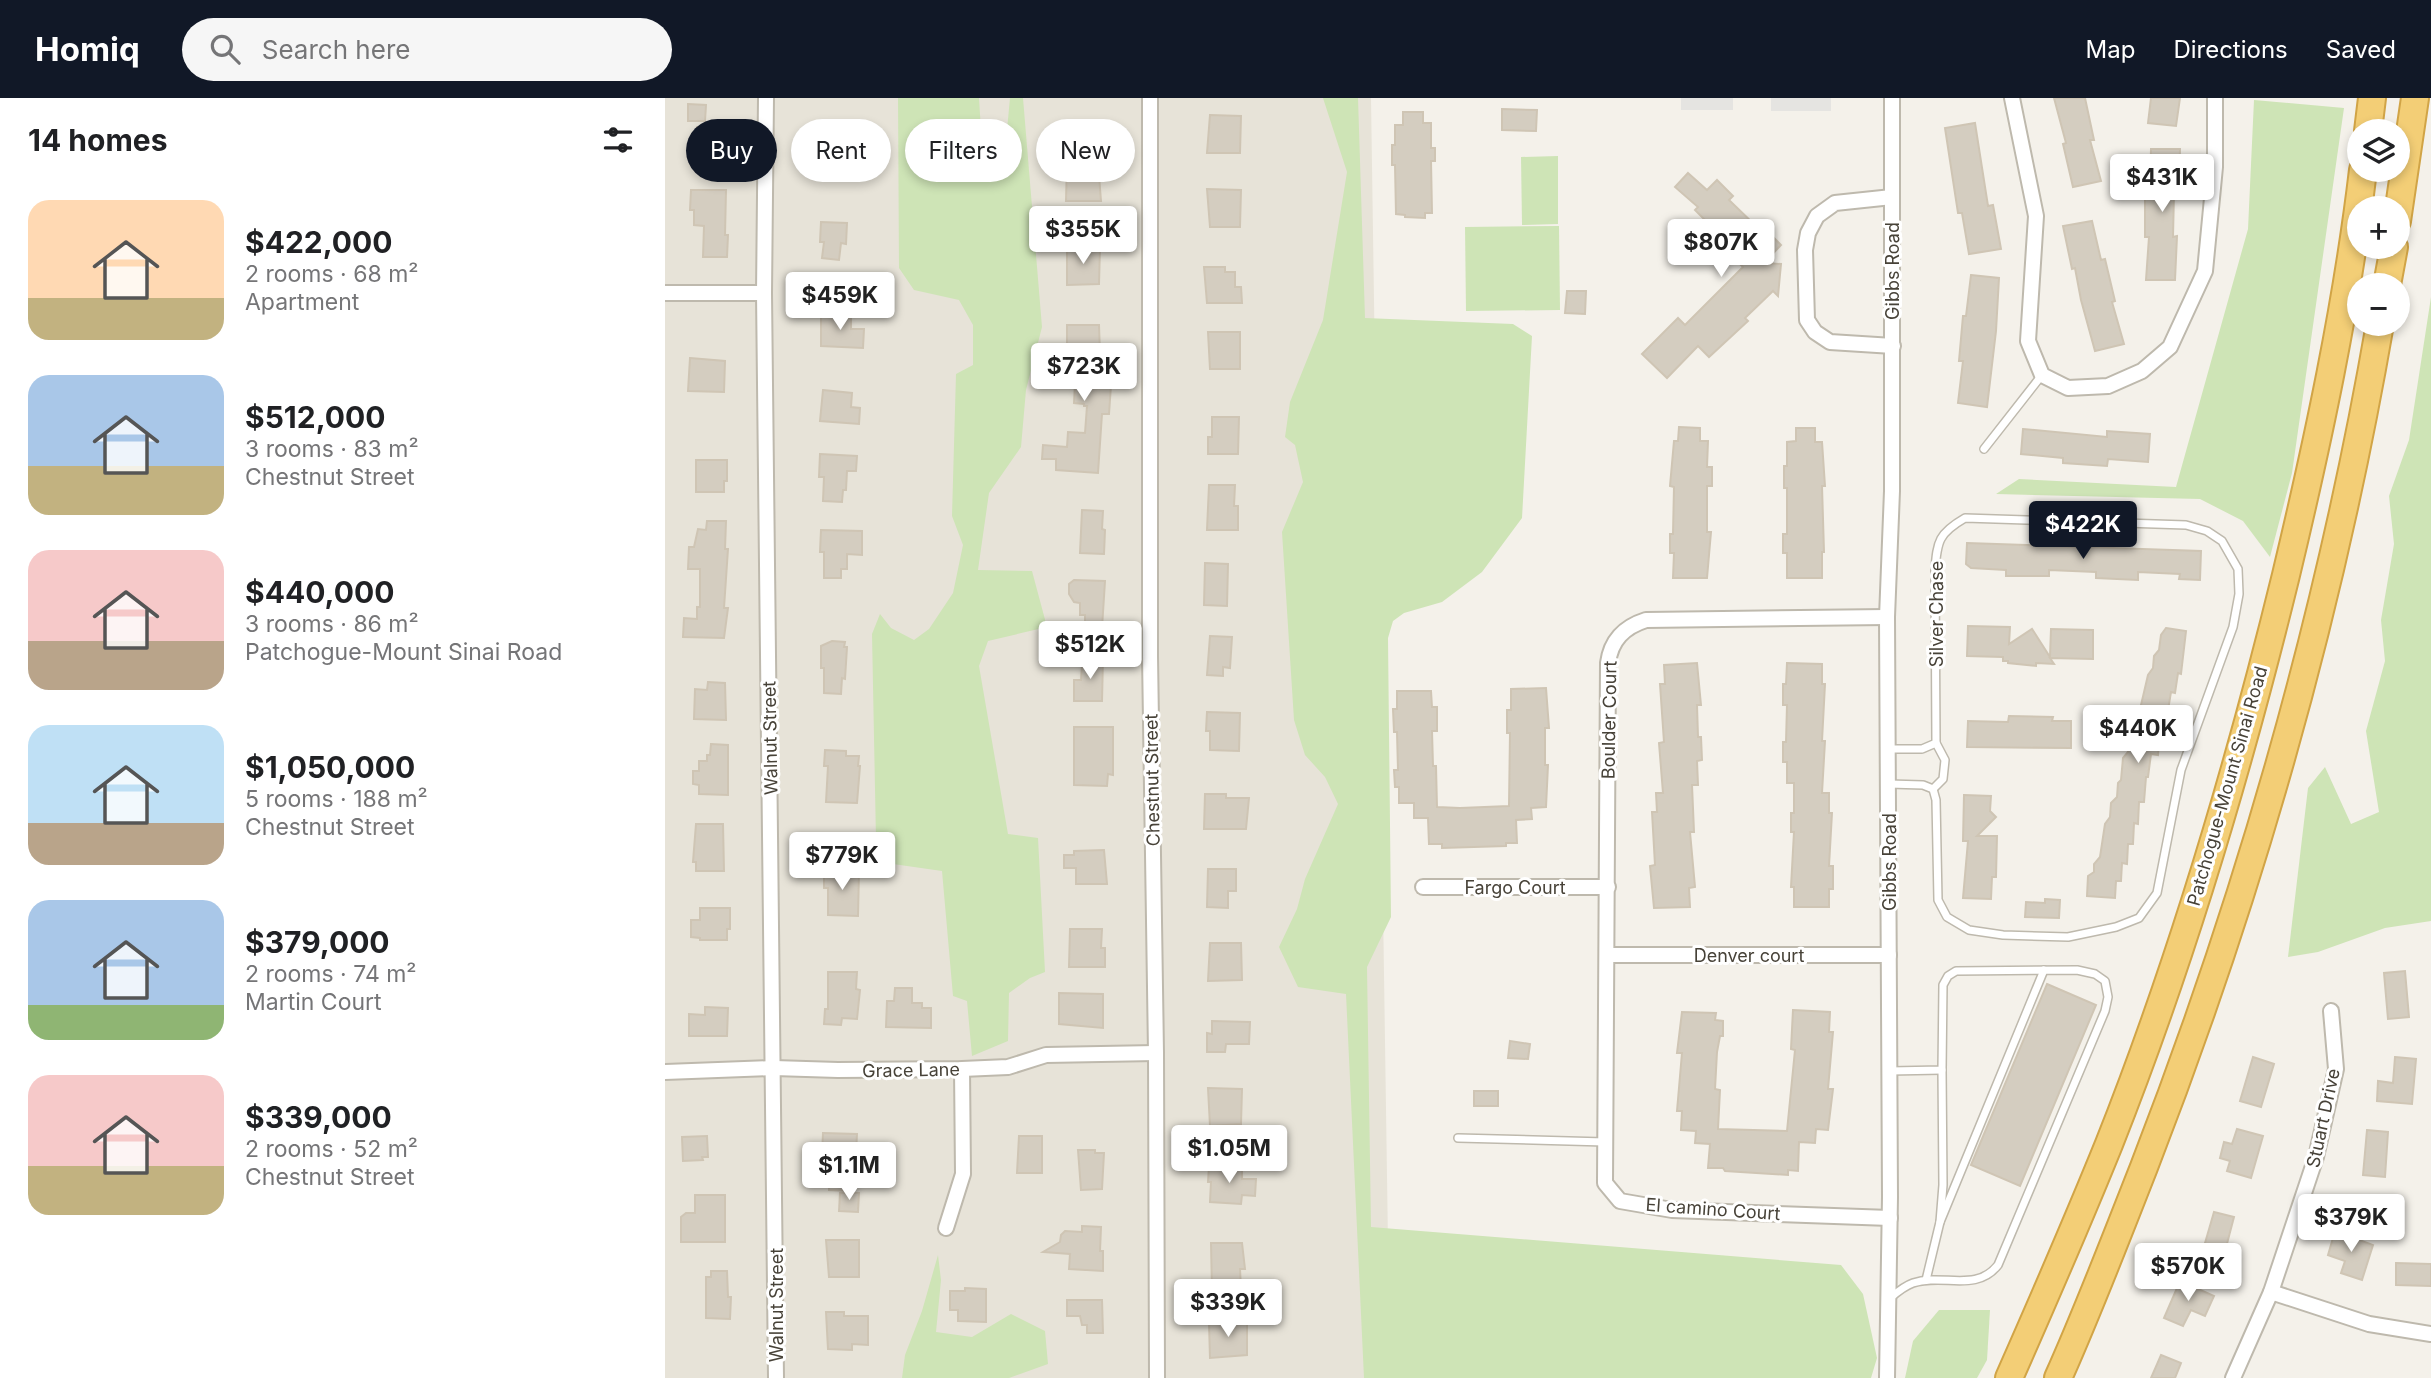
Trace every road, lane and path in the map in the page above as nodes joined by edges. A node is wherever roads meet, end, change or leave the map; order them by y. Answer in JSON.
{"nodes":[{"id":1,"x":766,"y":98,"type":"edge"},
{"id":2,"x":1150,"y":98,"type":"edge"},
{"id":3,"x":1892,"y":98,"type":"edge"},
{"id":4,"x":2012,"y":98,"type":"edge"},
{"id":5,"x":2215,"y":98,"type":"edge"},
{"id":6,"x":2372,"y":98,"type":"edge"},
{"id":7,"x":2415,"y":98,"type":"edge"},
{"id":8,"x":2369,"y":119,"type":"edge"},
{"id":9,"x":2362,"y":182,"type":"edge"},
{"id":10,"x":2401,"y":196,"type":"edge"},
{"id":11,"x":1892,"y":197,"type":"junction"},
{"id":12,"x":665,"y":293,"type":"edge"},
{"id":13,"x":764,"y":293,"type":"junction"},
{"id":14,"x":2379,"y":336,"type":"edge"},
{"id":15,"x":1893,"y":346,"type":"junction"},
{"id":16,"x":2042,"y":375,"type":"junction"},
{"id":17,"x":1984,"y":449,"type":"dead end"},
{"id":18,"x":1887,"y":617,"type":"junction"},
{"id":19,"x":1936,"y":743,"type":"junction"},
{"id":20,"x":1889,"y":749,"type":"junction"},
{"id":21,"x":1889,"y":784,"type":"junction"},
{"id":22,"x":1933,"y":789,"type":"junction"},
{"id":23,"x":1423,"y":887,"type":"dead end"},
{"id":24,"x":1608,"y":887,"type":"junction"},
{"id":25,"x":1608,"y":955,"type":"junction"},
{"id":26,"x":1889,"y":955,"type":"junction"},
{"id":27,"x":2044,"y":970,"type":"junction"},
{"id":28,"x":2331,"y":1011,"type":"dead end"},
{"id":29,"x":1156,"y":1053,"type":"junction"},
{"id":30,"x":774,"y":1068,"type":"junction"},
{"id":31,"x":962,"y":1069,"type":"junction"},
{"id":32,"x":1942,"y":1070,"type":"junction"},
{"id":33,"x":1890,"y":1071,"type":"junction"},
{"id":34,"x":665,"y":1072,"type":"edge"},
{"id":35,"x":1458,"y":1138,"type":"dead end"},
{"id":36,"x":1606,"y":1142,"type":"junction"},
{"id":37,"x":1890,"y":1218,"type":"junction"},
{"id":38,"x":1940,"y":1222,"type":"junction"},
{"id":39,"x":946,"y":1228,"type":"dead end"},
{"id":40,"x":1926,"y":1280,"type":"junction"},
{"id":41,"x":2271,"y":1292,"type":"junction"},
{"id":42,"x":1889,"y":1299,"type":"junction"},
{"id":43,"x":2431,"y":1334,"type":"edge"},
{"id":44,"x":776,"y":1378,"type":"edge"},
{"id":45,"x":1157,"y":1378,"type":"edge"},
{"id":46,"x":1887,"y":1378,"type":"edge"},
{"id":47,"x":2009,"y":1378,"type":"edge"},
{"id":48,"x":2058,"y":1378,"type":"edge"},
{"id":49,"x":2232,"y":1378,"type":"edge"}],
"edges":[{"from":1,"to":13,"type":"street","name":"Walnut Street"},
{"from":2,"to":29,"type":"street","name":"Chestnut Street"},
{"from":3,"to":11,"type":"street","name":"Gibbs Road"},
{"from":4,"to":16,"type":"street"},
{"from":5,"to":16,"type":"street"},
{"from":6,"to":8,"type":"highway"},
{"from":7,"to":10,"type":"highway"},
{"from":9,"to":47,"type":"highway","name":"Patchogue-Mount Sinai Road"},
{"from":11,"to":15,"type":"street","name":"Gibbs Road"},
{"from":11,"to":15,"type":"street","name":"Gibbs Road"},
{"from":12,"to":13,"type":"street"},
{"from":13,"to":30,"type":"street","name":"Walnut Street"},
{"from":14,"to":48,"type":"highway"},
{"from":15,"to":18,"type":"street","name":"Gibbs Road"},
{"from":16,"to":17,"type":"lane"},
{"from":18,"to":20,"type":"street","name":"Gibbs Road"},
{"from":18,"to":24,"type":"street","name":"Boulder Court"},
{"from":19,"to":20,"type":"lane"},
{"from":19,"to":22,"type":"lane","name":"Silver Chase"},
{"from":19,"to":22,"type":"lane","name":"Silver Chase"},
{"from":20,"to":21,"type":"street","name":"Gibbs Road"},
{"from":21,"to":22,"type":"lane"},
{"from":21,"to":26,"type":"street","name":"Gibbs Road"},
{"from":23,"to":24,"type":"street","name":"Fargo Court"},
{"from":24,"to":25,"type":"street","name":"Boulder Court"},
{"from":25,"to":26,"type":"street","name":"Denver court"},
{"from":25,"to":36,"type":"street","name":"El camino Court"},
{"from":26,"to":33,"type":"street","name":"Gibbs Road"},
{"from":27,"to":32,"type":"lane"},
{"from":27,"to":38,"type":"lane"},
{"from":27,"to":40,"type":"lane"},
{"from":28,"to":41,"type":"street","name":"Stuart Drive"},
{"from":29,"to":31,"type":"street","name":"Grace Lane"},
{"from":29,"to":45,"type":"street","name":"Chestnut Street"},
{"from":30,"to":31,"type":"street","name":"Grace Lane"},
{"from":30,"to":34,"type":"street","name":"Grace Lane"},
{"from":30,"to":44,"type":"street","name":"Walnut Street"},
{"from":31,"to":39,"type":"street"},
{"from":32,"to":33,"type":"lane"},
{"from":32,"to":38,"type":"lane"},
{"from":33,"to":37,"type":"street","name":"Gibbs Road"},
{"from":35,"to":36,"type":"lane"},
{"from":36,"to":37,"type":"street","name":"El camino Court"},
{"from":37,"to":42,"type":"street","name":"Gibbs Road"},
{"from":38,"to":40,"type":"lane"},
{"from":40,"to":42,"type":"lane"},
{"from":41,"to":43,"type":"street"},
{"from":41,"to":49,"type":"street","name":"Stuart Drive"},
{"from":42,"to":46,"type":"street","name":"Gibbs Road"}]}
